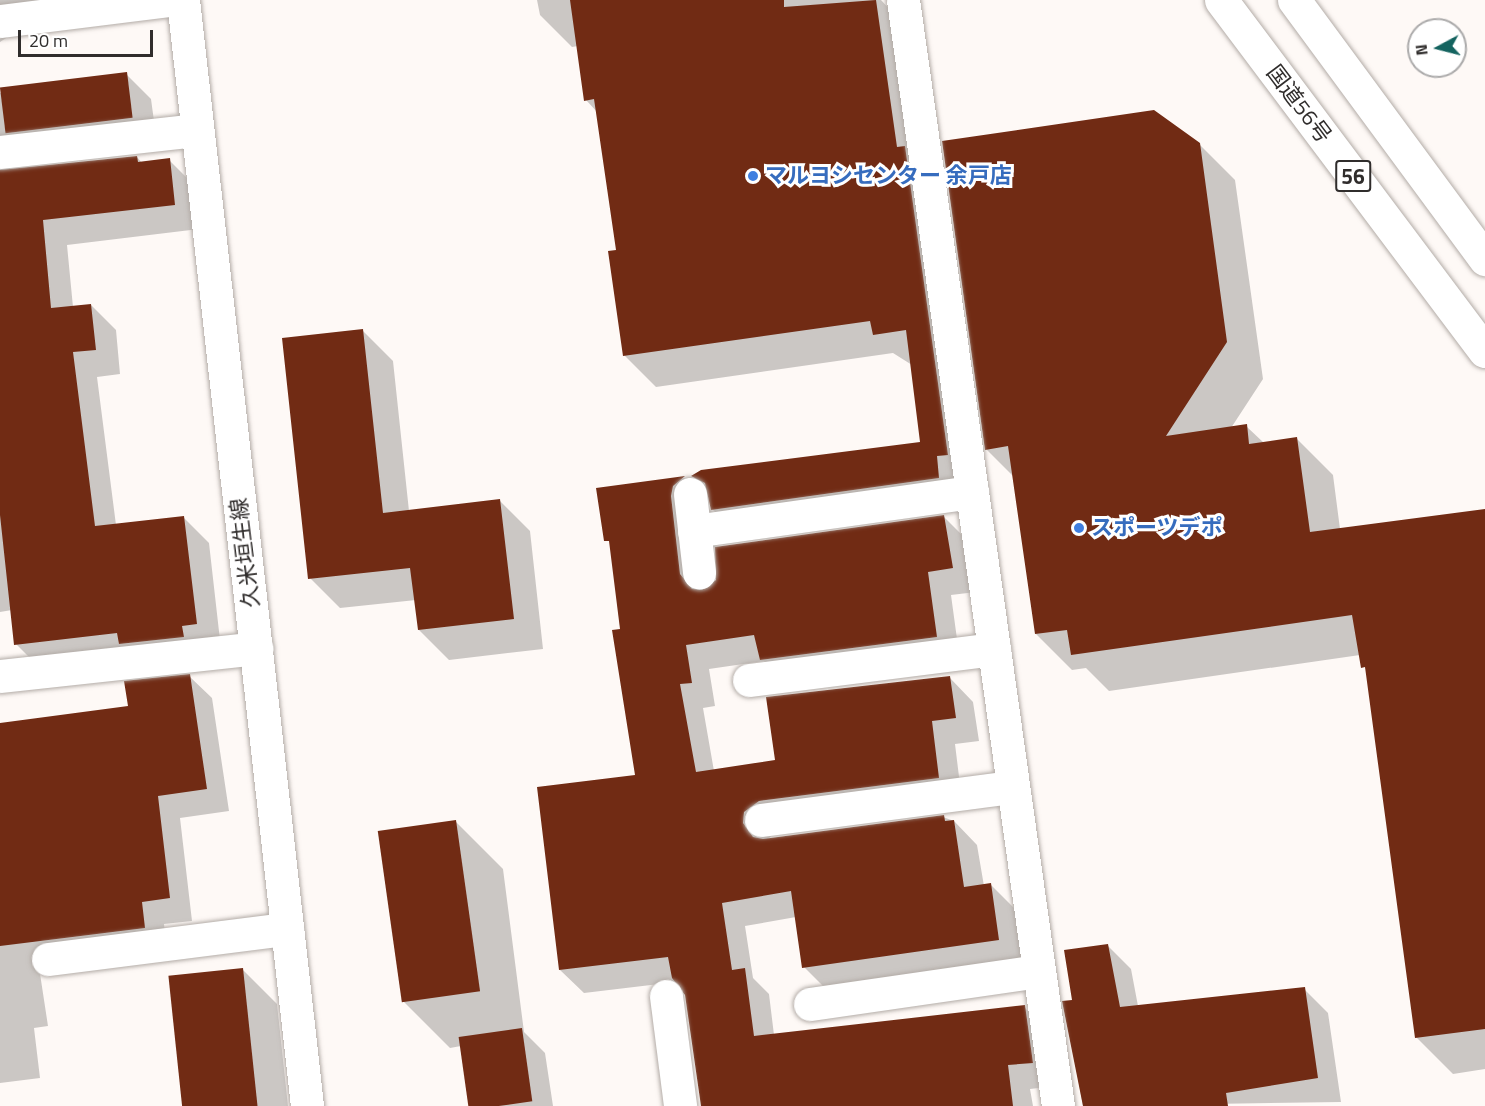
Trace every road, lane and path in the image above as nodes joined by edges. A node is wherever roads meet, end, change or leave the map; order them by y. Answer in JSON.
{"nodes":[{"id":1,"x":168,"y":0,"type":"edge"},
{"id":2,"x":183,"y":0,"type":"edge"},
{"id":3,"x":903,"y":0,"type":"edge"},
{"id":4,"x":1221,"y":0,"type":"edge"},
{"id":5,"x":1294,"y":0,"type":"edge"},
{"id":6,"x":0,"y":21,"type":"edge"},
{"id":7,"x":196,"y":130,"type":"junction"},
{"id":8,"x":0,"y":152,"type":"edge"},
{"id":9,"x":1485,"y":259,"type":"edge"},
{"id":10,"x":1485,"y":351,"type":"edge"},
{"id":11,"x":972,"y":492,"type":"junction"},
{"id":12,"x":690,"y":494,"type":"dead end"},
{"id":13,"x":694,"y":531,"type":"junction"},
{"id":14,"x":699,"y":572,"type":"dead end"},
{"id":15,"x":256,"y":648,"type":"junction"},
{"id":16,"x":994,"y":649,"type":"junction"},
{"id":17,"x":0,"y":676,"type":"edge"},
{"id":18,"x":749,"y":680,"type":"dead end"},
{"id":19,"x":1013,"y":787,"type":"junction"},
{"id":20,"x":760,"y":820,"type":"dead end"},
{"id":21,"x":287,"y":929,"type":"junction"},
{"id":22,"x":48,"y":959,"type":"dead end"},
{"id":23,"x":1039,"y":971,"type":"junction"},
{"id":24,"x":666,"y":996,"type":"dead end"},
{"id":25,"x":810,"y":1004,"type":"dead end"},
{"id":26,"x":307,"y":1106,"type":"edge"},
{"id":27,"x":680,"y":1106,"type":"edge"},
{"id":28,"x":1058,"y":1106,"type":"edge"}],
"edges":[{"from":1,"to":6,"type":"main road"},
{"from":2,"to":7,"type":"main road","name":"久米垣生線"},
{"from":3,"to":11,"type":"main road"},
{"from":4,"to":10,"type":"main road","name":"国道56号","number":"56"},
{"from":5,"to":9,"type":"main road","number":"56"},
{"from":7,"to":8,"type":"main road"},
{"from":7,"to":15,"type":"main road","name":"久米垣生線"},
{"from":11,"to":13,"type":"main road"},
{"from":11,"to":16,"type":"main road"},
{"from":12,"to":13,"type":"main road"},
{"from":13,"to":14,"type":"main road"},
{"from":15,"to":17,"type":"main road"},
{"from":15,"to":21,"type":"main road","name":"久米垣生線"},
{"from":16,"to":18,"type":"main road"},
{"from":16,"to":19,"type":"main road"},
{"from":19,"to":20,"type":"main road"},
{"from":19,"to":23,"type":"main road"},
{"from":21,"to":22,"type":"main road"},
{"from":21,"to":26,"type":"main road","name":"久米垣生線"},
{"from":23,"to":25,"type":"main road"},
{"from":23,"to":28,"type":"main road"},
{"from":24,"to":27,"type":"main road"}]}
